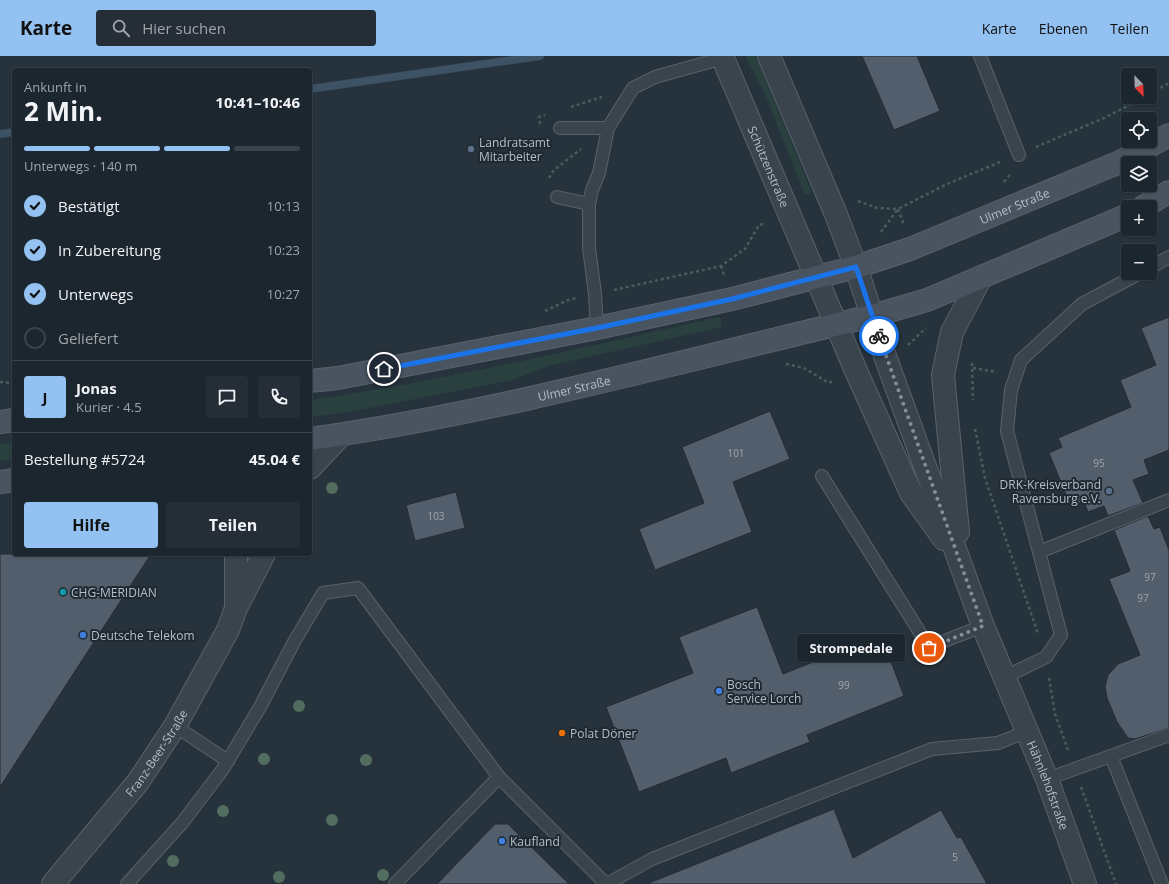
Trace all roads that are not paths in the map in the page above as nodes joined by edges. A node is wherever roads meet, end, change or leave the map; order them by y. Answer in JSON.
{"nodes":[{"id":1,"x":769,"y":56,"type":"edge"},
{"id":2,"x":980,"y":56,"type":"edge"},
{"id":3,"x":722,"y":57,"type":"edge"},
{"id":4,"x":560,"y":128,"type":"dead end"},
{"id":5,"x":608,"y":128,"type":"junction"},
{"id":6,"x":1169,"y":135,"type":"edge"},
{"id":7,"x":1019,"y":155,"type":"road end"},
{"id":8,"x":1169,"y":192,"type":"edge"},
{"id":9,"x":557,"y":197,"type":"dead end"},
{"id":10,"x":1155,"y":200,"type":"edge"},
{"id":11,"x":589,"y":204,"type":"junction"},
{"id":12,"x":1121,"y":218,"type":"edge"},
{"id":13,"x":1169,"y":257,"type":"edge"},
{"id":14,"x":1157,"y":264,"type":"edge"},
{"id":15,"x":856,"y":267,"type":"junction"},
{"id":16,"x":981,"y":277,"type":"junction"},
{"id":17,"x":816,"y":278,"type":"junction"},
{"id":18,"x":1127,"y":280,"type":"edge"},
{"id":19,"x":872,"y":316,"type":"junction"},
{"id":20,"x":836,"y":325,"type":"junction"},
{"id":21,"x":597,"y":328,"type":"junction"},
{"id":22,"x":312,"y":381,"type":"edge"},
{"id":23,"x":0,"y":417,"type":"edge"},
{"id":24,"x":12,"y":419,"type":"edge"},
{"id":25,"x":12,"y":419,"type":"edge"},
{"id":26,"x":0,"y":422,"type":"edge"},
{"id":27,"x":341,"y":435,"type":"junction"},
{"id":28,"x":312,"y":439,"type":"edge"},
{"id":29,"x":312,"y":466,"type":"edge"},
{"id":30,"x":822,"y":476,"type":"dead end"},
{"id":31,"x":12,"y":480,"type":"edge"},
{"id":32,"x":0,"y":482,"type":"edge"},
{"id":33,"x":1169,"y":500,"type":"edge"},
{"id":34,"x":1039,"y":552,"type":"junction"},
{"id":35,"x":236,"y":556,"type":"edge"},
{"id":36,"x":263,"y":556,"type":"edge"},
{"id":37,"x":961,"y":563,"type":"junction"},
{"id":38,"x":236,"y":608,"type":"junction"},
{"id":39,"x":983,"y":626,"type":"junction"},
{"id":40,"x":1007,"y":682,"type":"junction"},
{"id":41,"x":174,"y":726,"type":"junction"},
{"id":42,"x":1028,"y":731,"type":"junction"},
{"id":43,"x":1169,"y":735,"type":"edge"},
{"id":44,"x":1111,"y":756,"type":"junction"},
{"id":45,"x":228,"y":760,"type":"junction"},
{"id":46,"x":499,"y":777,"type":"junction"},
{"id":47,"x":1047,"y":779,"type":"junction"},
{"id":48,"x":53,"y":884,"type":"edge"},
{"id":49,"x":127,"y":884,"type":"edge"},
{"id":50,"x":395,"y":884,"type":"edge"},
{"id":51,"x":606,"y":884,"type":"edge"},
{"id":52,"x":1084,"y":884,"type":"edge"},
{"id":53,"x":1162,"y":884,"type":"edge"}],
"edges":[{"from":1,"to":15,"type":"street"},
{"from":2,"to":7,"type":"lane"},
{"from":3,"to":5,"type":"lane"},
{"from":3,"to":17,"type":"street","name":"Schützenstraße"},
{"from":4,"to":5,"type":"lane"},
{"from":5,"to":11,"type":"lane"},
{"from":6,"to":15,"type":"main road","name":"Ulmer Straße"},
{"from":8,"to":10,"type":"main road"},
{"from":9,"to":11,"type":"lane"},
{"from":11,"to":21,"type":"lane"},
{"from":12,"to":16,"type":"main road","name":"Ulmer Straße"},
{"from":13,"to":14,"type":"lane"},
{"from":15,"to":17,"type":"main road","name":"Ulmer Straße"},
{"from":15,"to":19,"type":"street"},
{"from":16,"to":19,"type":"main road","name":"Ulmer Straße"},
{"from":16,"to":37,"type":"street"},
{"from":17,"to":20,"type":"street"},
{"from":17,"to":21,"type":"main road","name":"Ulmer Straße"},
{"from":18,"to":34,"type":"lane"},
{"from":19,"to":20,"type":"main road","name":"Ulmer Straße"},
{"from":19,"to":37,"type":"street"},
{"from":20,"to":27,"type":"main road","name":"Ulmer Straße"},
{"from":20,"to":37,"type":"street"},
{"from":21,"to":22,"type":"main road","name":"Ulmer Straße"},
{"from":23,"to":24,"type":"main road"},
{"from":25,"to":26,"type":"main road"},
{"from":27,"to":28,"type":"main road","name":"Ulmer Straße"},
{"from":27,"to":29,"type":"street"},
{"from":30,"to":39,"type":"lane"},
{"from":31,"to":32,"type":"main road"},
{"from":33,"to":34,"type":"lane"},
{"from":34,"to":40,"type":"lane"},
{"from":35,"to":38,"type":"street","name":"Franz-Beer-Straße"},
{"from":36,"to":38,"type":"street","name":"Franz-Beer-Straße"},
{"from":37,"to":39,"type":"street"},
{"from":38,"to":41,"type":"street","name":"Franz-Beer-Straße"},
{"from":39,"to":40,"type":"street"},
{"from":40,"to":42,"type":"street","name":"Hähnlehofstraße"},
{"from":41,"to":45,"type":"lane"},
{"from":41,"to":48,"type":"street","name":"Franz-Beer-Straße"},
{"from":42,"to":47,"type":"street","name":"Hähnlehofstraße"},
{"from":42,"to":51,"type":"lane"},
{"from":43,"to":44,"type":"lane"},
{"from":44,"to":47,"type":"lane"},
{"from":44,"to":53,"type":"lane"},
{"from":45,"to":46,"type":"lane"},
{"from":45,"to":49,"type":"lane"},
{"from":46,"to":50,"type":"lane"},
{"from":46,"to":51,"type":"lane"},
{"from":47,"to":52,"type":"street","name":"Hähnlehofstraße"}]}
